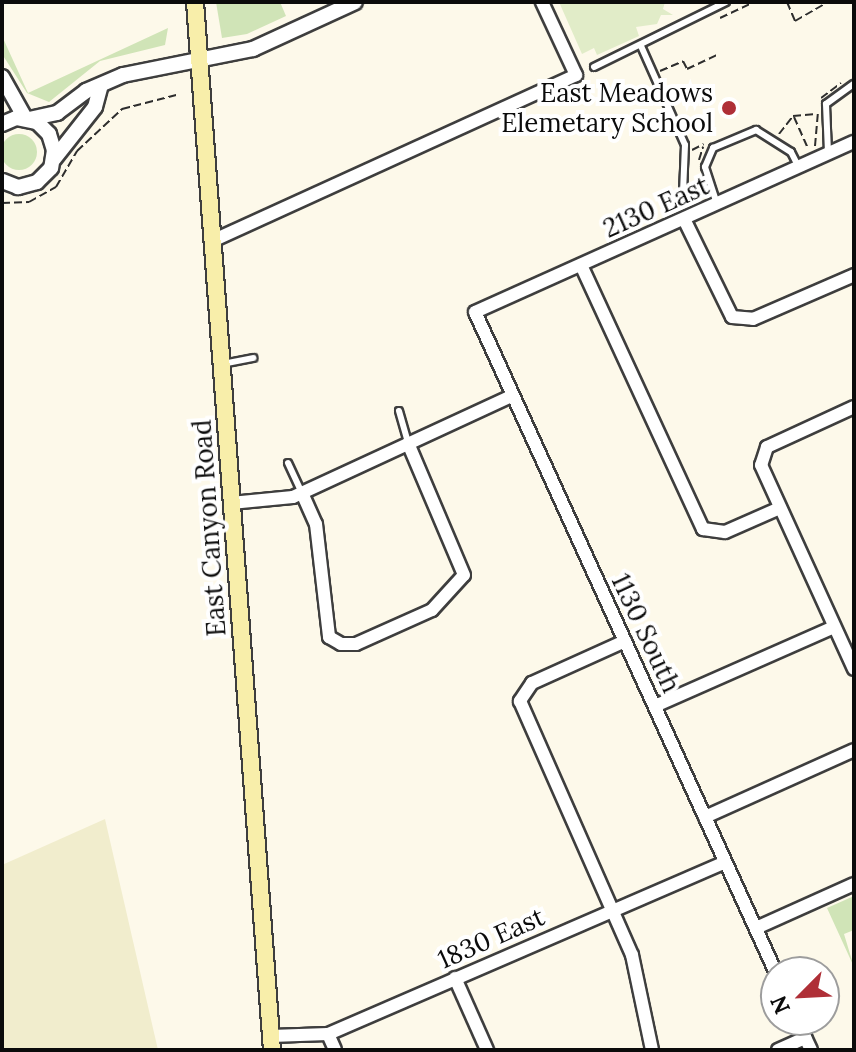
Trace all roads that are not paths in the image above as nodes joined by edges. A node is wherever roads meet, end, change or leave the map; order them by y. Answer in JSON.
{"nodes":[{"id":1,"x":195,"y":2,"type":"edge"},
{"id":2,"x":542,"y":2,"type":"edge"},
{"id":3,"x":726,"y":2,"type":"edge"},
{"id":4,"x":351,"y":3,"type":"edge"},
{"id":5,"x":641,"y":46,"type":"junction"},
{"id":6,"x":200,"y":61,"type":"junction"},
{"id":7,"x":594,"y":67,"type":"dead end"},
{"id":8,"x":2,"y":77,"type":"edge"},
{"id":9,"x":854,"y":84,"type":"edge"},
{"id":10,"x":100,"y":88,"type":"junction"},
{"id":11,"x":27,"y":119,"type":"junction"},
{"id":12,"x":2,"y":124,"type":"edge"},
{"id":13,"x":854,"y":142,"type":"edge"},
{"id":14,"x":828,"y":154,"type":"junction"},
{"id":15,"x":54,"y":159,"type":"junction"},
{"id":16,"x":798,"y":167,"type":"junction"},
{"id":17,"x":4,"y":184,"type":"edge"},
{"id":18,"x":683,"y":192,"type":"dead end"},
{"id":19,"x":717,"y":204,"type":"junction"},
{"id":20,"x":684,"y":219,"type":"junction"},
{"id":21,"x":212,"y":241,"type":"junction"},
{"id":22,"x":581,"y":265,"type":"junction"},
{"id":23,"x":854,"y":275,"type":"edge"},
{"id":24,"x":475,"y":312,"type":"joint"},
{"id":25,"x":253,"y":358,"type":"dead end"},
{"id":26,"x":221,"y":364,"type":"junction"},
{"id":27,"x":512,"y":396,"type":"junction"},
{"id":28,"x":854,"y":407,"type":"edge"},
{"id":29,"x":399,"y":411,"type":"dead end"},
{"id":30,"x":408,"y":443,"type":"junction"},
{"id":31,"x":288,"y":463,"type":"dead end"},
{"id":32,"x":302,"y":493,"type":"junction"},
{"id":33,"x":231,"y":503,"type":"junction"},
{"id":34,"x":780,"y":508,"type":"junction"},
{"id":35,"x":834,"y":627,"type":"junction"},
{"id":36,"x":625,"y":641,"type":"junction"},
{"id":37,"x":854,"y":669,"type":"edge"},
{"id":38,"x":657,"y":705,"type":"junction"},
{"id":39,"x":854,"y":750,"type":"edge"},
{"id":40,"x":705,"y":817,"type":"junction"},
{"id":41,"x":724,"y":863,"type":"junction"},
{"id":42,"x":854,"y":884,"type":"edge"},
{"id":43,"x":613,"y":914,"type":"junction"},
{"id":44,"x":756,"y":928,"type":"junction"},
{"id":45,"x":768,"y":956,"type":"edge"},
{"id":46,"x":455,"y":978,"type":"junction"},
{"id":47,"x":328,"y":1034,"type":"junction"},
{"id":48,"x":272,"y":1043,"type":"edge"},
{"id":49,"x":808,"y":1044,"type":"edge"},
{"id":50,"x":335,"y":1050,"type":"edge"},
{"id":51,"x":487,"y":1050,"type":"edge"},
{"id":52,"x":652,"y":1050,"type":"edge"},
{"id":53,"x":778,"y":1050,"type":"edge"}],
"edges":[{"from":1,"to":6,"type":"main road","name":"East Canyon Road"},
{"from":2,"to":21,"type":"street"},
{"from":3,"to":5,"type":"lane"},
{"from":4,"to":6,"type":"street"},
{"from":5,"to":7,"type":"lane"},
{"from":5,"to":18,"type":"lane"},
{"from":6,"to":10,"type":"street"},
{"from":6,"to":21,"type":"main road","name":"East Canyon Road"},
{"from":8,"to":11,"type":"street"},
{"from":9,"to":14,"type":"lane"},
{"from":10,"to":11,"type":"street"},
{"from":10,"to":15,"type":"street"},
{"from":11,"to":12,"type":"street"},
{"from":11,"to":15,"type":"street"},
{"from":13,"to":14,"type":"street","name":"2130 East"},
{"from":14,"to":16,"type":"street","name":"2130 East"},
{"from":15,"to":17,"type":"street"},
{"from":16,"to":19,"type":"street","name":"2130 East"},
{"from":16,"to":19,"type":"lane"},
{"from":19,"to":20,"type":"street","name":"2130 East"},
{"from":20,"to":22,"type":"street","name":"2130 East"},
{"from":20,"to":23,"type":"street"},
{"from":21,"to":26,"type":"main road","name":"East Canyon Road"},
{"from":22,"to":24,"type":"street","name":"2130 East"},
{"from":22,"to":34,"type":"street"},
{"from":24,"to":27,"type":"street","name":"1130 South"},
{"from":25,"to":26,"type":"lane"},
{"from":26,"to":33,"type":"main road","name":"East Canyon Road"},
{"from":27,"to":30,"type":"street"},
{"from":27,"to":36,"type":"street","name":"1130 South"},
{"from":28,"to":34,"type":"street"},
{"from":29,"to":30,"type":"lane"},
{"from":30,"to":32,"type":"street"},
{"from":30,"to":32,"type":"street"},
{"from":31,"to":32,"type":"lane"},
{"from":32,"to":33,"type":"street"},
{"from":33,"to":48,"type":"main road","name":"East Canyon Road"},
{"from":34,"to":35,"type":"street"},
{"from":35,"to":37,"type":"street"},
{"from":35,"to":38,"type":"street"},
{"from":36,"to":38,"type":"street","name":"1130 South"},
{"from":36,"to":43,"type":"street"},
{"from":38,"to":40,"type":"street","name":"1130 South"},
{"from":39,"to":40,"type":"street"},
{"from":40,"to":41,"type":"street","name":"1130 South"},
{"from":41,"to":43,"type":"street","name":"1830 East"},
{"from":41,"to":44,"type":"street","name":"1130 South"},
{"from":42,"to":44,"type":"street"},
{"from":43,"to":46,"type":"street","name":"1830 East"},
{"from":43,"to":52,"type":"street"},
{"from":44,"to":45,"type":"street","name":"1130 South"},
{"from":46,"to":47,"type":"street","name":"1830 East"},
{"from":46,"to":51,"type":"street"},
{"from":47,"to":48,"type":"street","name":"1830 East"},
{"from":47,"to":50,"type":"street"},
{"from":49,"to":53,"type":"street"}]}
